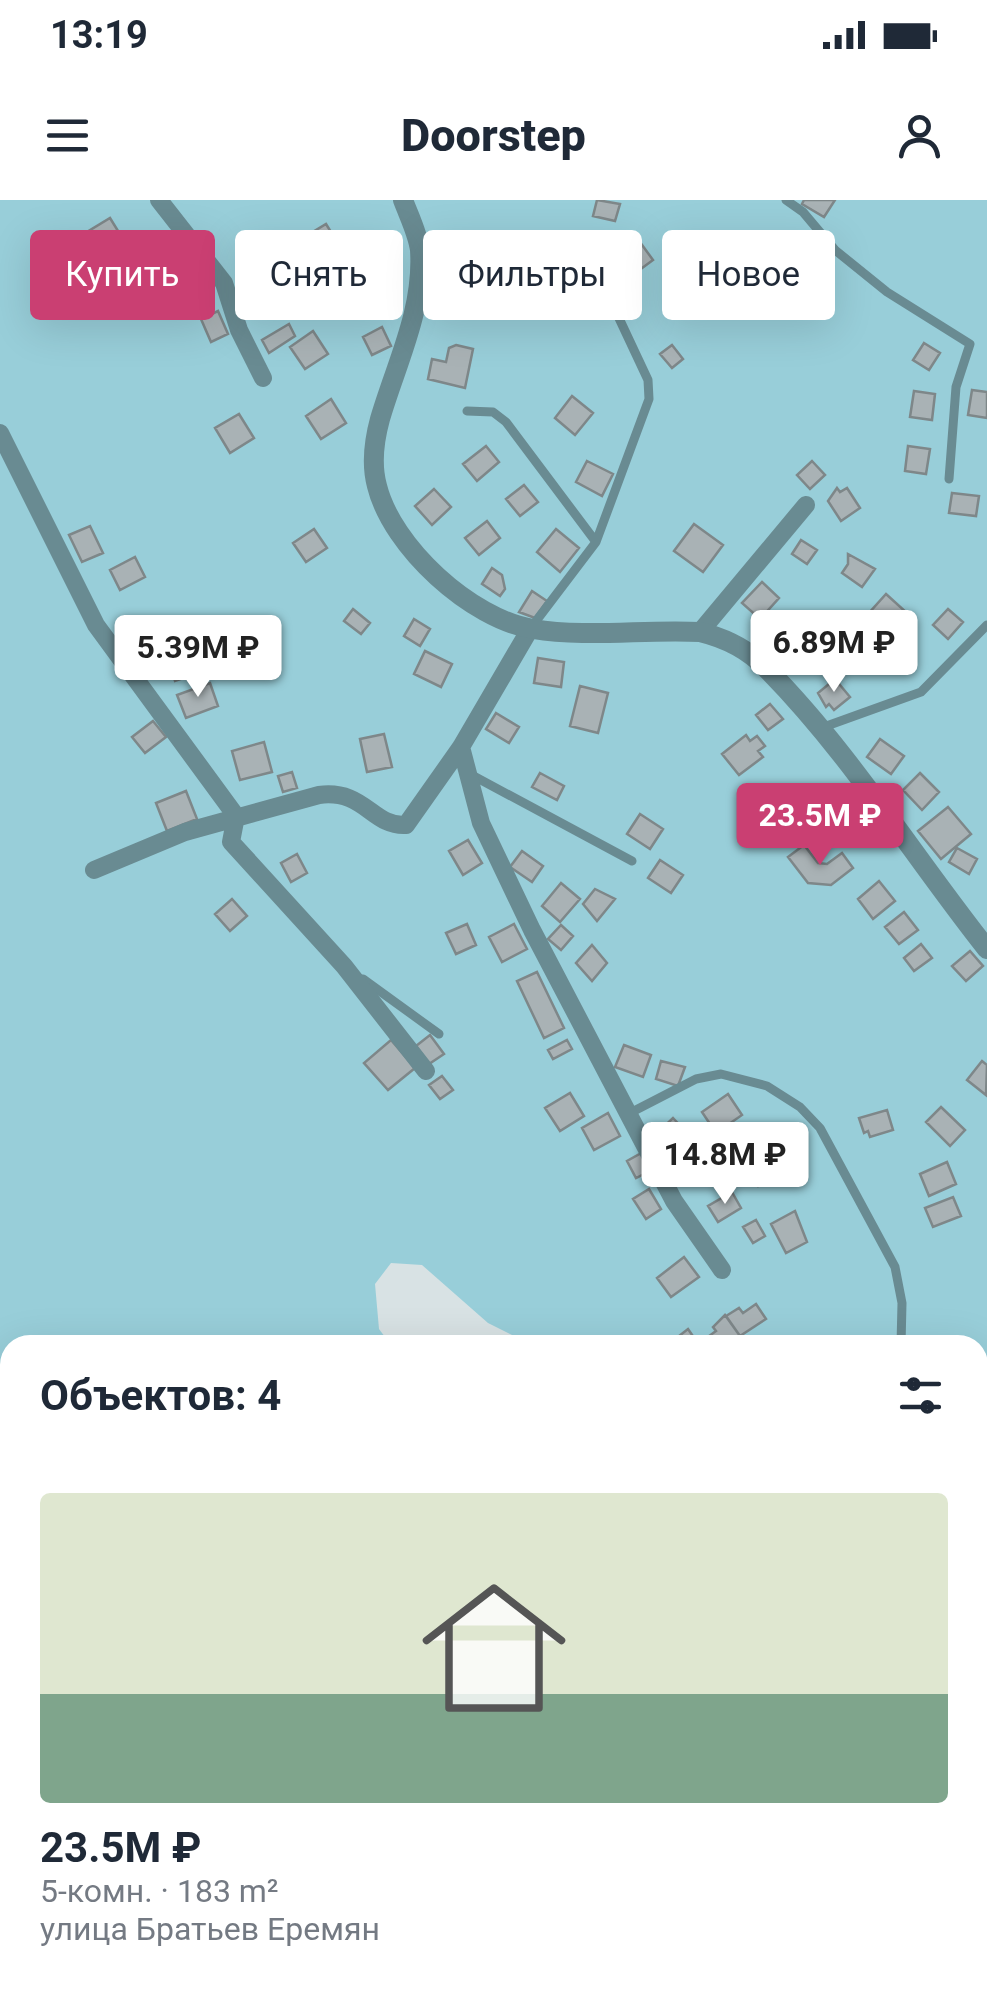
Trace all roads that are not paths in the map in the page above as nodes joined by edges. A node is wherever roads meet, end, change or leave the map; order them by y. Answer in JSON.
{"nodes":[{"id":1,"x":159,"y":200,"type":"edge"},
{"id":2,"x":403,"y":200,"type":"edge"},
{"id":3,"x":786,"y":200,"type":"edge"},
{"id":4,"x":620,"y":320,"type":"edge"},
{"id":5,"x":263,"y":378,"type":"dead end"},
{"id":6,"x":467,"y":411,"type":"dead end"},
{"id":7,"x":0,"y":433,"type":"edge"},
{"id":8,"x":949,"y":478,"type":"dead end"},
{"id":9,"x":806,"y":505,"type":"dead end"},
{"id":10,"x":596,"y":542,"type":"junction"},
{"id":11,"x":987,"y":625,"type":"edge"},
{"id":12,"x":530,"y":629,"type":"junction"},
{"id":13,"x":700,"y":632,"type":"junction"},
{"id":14,"x":818,"y":729,"type":"junction"},
{"id":15,"x":461,"y":747,"type":"junction"},
{"id":16,"x":465,"y":772,"type":"junction"},
{"id":17,"x":236,"y":816,"type":"junction"},
{"id":18,"x":632,"y":860,"type":"dead end"},
{"id":19,"x":94,"y":870,"type":"dead end"},
{"id":20,"x":987,"y":949,"type":"edge"},
{"id":21,"x":344,"y":966,"type":"junction"},
{"id":22,"x":439,"y":1034,"type":"dead end"},
{"id":23,"x":426,"y":1071,"type":"dead end"},
{"id":24,"x":630,"y":1114,"type":"junction"},
{"id":25,"x":722,"y":1270,"type":"dead end"},
{"id":26,"x":901,"y":1335,"type":"edge"}],
"edges":[{"from":1,"to":5,"type":"street"},
{"from":2,"to":12,"type":"street"},
{"from":3,"to":8,"type":"lane"},
{"from":4,"to":10,"type":"lane"},
{"from":6,"to":10,"type":"lane"},
{"from":7,"to":17,"type":"street"},
{"from":9,"to":13,"type":"street"},
{"from":10,"to":12,"type":"lane"},
{"from":11,"to":14,"type":"lane"},
{"from":12,"to":13,"type":"street"},
{"from":12,"to":15,"type":"street"},
{"from":13,"to":14,"type":"street"},
{"from":14,"to":20,"type":"street"},
{"from":15,"to":16,"type":"street"},
{"from":15,"to":17,"type":"street"},
{"from":16,"to":18,"type":"lane"},
{"from":16,"to":24,"type":"street"},
{"from":17,"to":19,"type":"street"},
{"from":17,"to":21,"type":"street"},
{"from":21,"to":22,"type":"lane"},
{"from":21,"to":23,"type":"street"},
{"from":24,"to":25,"type":"street"},
{"from":24,"to":26,"type":"lane"}]}
